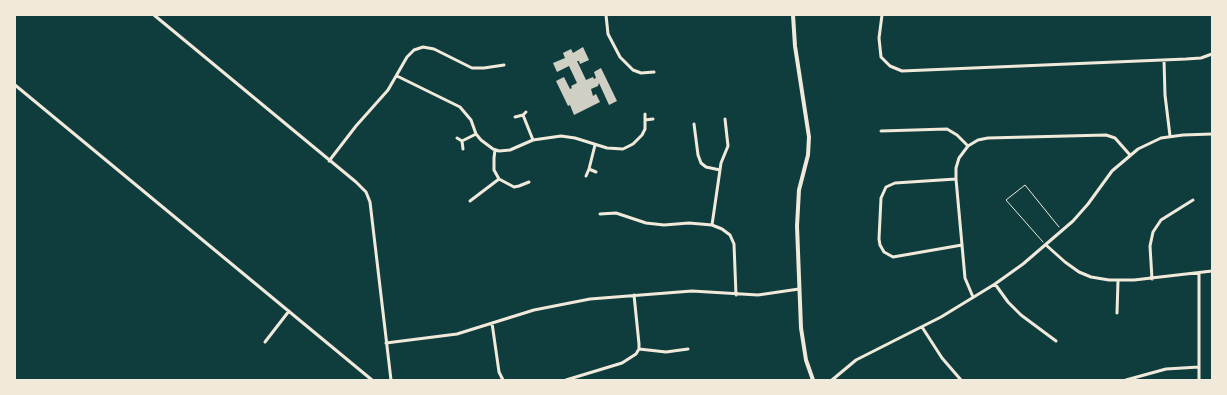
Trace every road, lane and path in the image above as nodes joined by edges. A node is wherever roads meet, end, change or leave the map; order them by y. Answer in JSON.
{"nodes":[{"id":1,"x":154,"y":15,"type":"edge"},
{"id":2,"x":606,"y":15,"type":"edge"},
{"id":3,"x":793,"y":15,"type":"edge"},
{"id":4,"x":882,"y":15,"type":"edge"},
{"id":5,"x":1212,"y":54,"type":"edge"},
{"id":6,"x":1164,"y":60,"type":"junction"},
{"id":7,"x":504,"y":65,"type":"dead end"},
{"id":8,"x":654,"y":72,"type":"dead end"},
{"id":9,"x":397,"y":76,"type":"junction"},
{"id":10,"x":15,"y":85,"type":"edge"},
{"id":11,"x":645,"y":114,"type":"dead end"},
{"id":12,"x":515,"y":117,"type":"dead end"},
{"id":13,"x":653,"y":119,"type":"dead end"},
{"id":14,"x":725,"y":119,"type":"dead end"},
{"id":15,"x":645,"y":120,"type":"junction"},
{"id":16,"x":694,"y":124,"type":"dead end"},
{"id":17,"x":881,"y":130,"type":"dead end"},
{"id":18,"x":476,"y":134,"type":"junction"},
{"id":19,"x":1212,"y":134,"type":"edge"},
{"id":20,"x":1170,"y":136,"type":"junction"},
{"id":21,"x":457,"y":138,"type":"dead end"},
{"id":22,"x":533,"y":140,"type":"junction"},
{"id":23,"x":462,"y":141,"type":"junction"},
{"id":24,"x":595,"y":145,"type":"junction"},
{"id":25,"x":968,"y":146,"type":"junction"},
{"id":26,"x":463,"y":149,"type":"dead end"},
{"id":27,"x":496,"y":150,"type":"junction"},
{"id":28,"x":1130,"y":155,"type":"junction"},
{"id":29,"x":329,"y":161,"type":"junction"},
{"id":30,"x":589,"y":169,"type":"junction"},
{"id":31,"x":720,"y":170,"type":"junction"},
{"id":32,"x":596,"y":172,"type":"dead end"},
{"id":33,"x":586,"y":176,"type":"dead end"},
{"id":34,"x":499,"y":179,"type":"junction"},
{"id":35,"x":956,"y":179,"type":"junction"},
{"id":36,"x":529,"y":182,"type":"dead end"},
{"id":37,"x":1193,"y":200,"type":"dead end"},
{"id":38,"x":470,"y":201,"type":"dead end"},
{"id":39,"x":600,"y":214,"type":"dead end"},
{"id":40,"x":712,"y":225,"type":"junction"},
{"id":41,"x":1063,"y":231,"type":"junction"},
{"id":42,"x":962,"y":245,"type":"junction"},
{"id":43,"x":1046,"y":245,"type":"junction"},
{"id":44,"x":1212,"y":271,"type":"edge"},
{"id":45,"x":1198,"y":272,"type":"junction"},
{"id":46,"x":1152,"y":279,"type":"junction"},
{"id":47,"x":1118,"y":281,"type":"junction"},
{"id":48,"x":995,"y":284,"type":"junction"},
{"id":49,"x":799,"y":289,"type":"junction"},
{"id":50,"x":634,"y":295,"type":"junction"},
{"id":51,"x":736,"y":295,"type":"junction"},
{"id":52,"x":973,"y":297,"type":"junction"},
{"id":53,"x":289,"y":311,"type":"junction"},
{"id":54,"x":1117,"y":313,"type":"dead end"},
{"id":55,"x":492,"y":323,"type":"junction"},
{"id":56,"x":922,"y":327,"type":"junction"},
{"id":57,"x":1056,"y":340,"type":"dead end"},
{"id":58,"x":265,"y":342,"type":"dead end"},
{"id":59,"x":386,"y":343,"type":"junction"},
{"id":60,"x":639,"y":349,"type":"junction"},
{"id":61,"x":688,"y":349,"type":"dead end"},
{"id":62,"x":1199,"y":367,"type":"junction"},
{"id":63,"x":372,"y":380,"type":"edge"},
{"id":64,"x":391,"y":380,"type":"edge"},
{"id":65,"x":502,"y":380,"type":"edge"},
{"id":66,"x":566,"y":380,"type":"edge"},
{"id":67,"x":813,"y":380,"type":"edge"},
{"id":68,"x":832,"y":380,"type":"edge"},
{"id":69,"x":961,"y":380,"type":"edge"},
{"id":70,"x":1126,"y":380,"type":"edge"},
{"id":71,"x":1199,"y":380,"type":"edge"}],
"edges":[{"from":1,"to":29,"type":"street"},
{"from":2,"to":8,"type":"street"},
{"from":3,"to":49,"type":"street"},
{"from":4,"to":6,"type":"street"},
{"from":5,"to":6,"type":"street"},
{"from":6,"to":20,"type":"street"},
{"from":7,"to":9,"type":"street"},
{"from":9,"to":18,"type":"street"},
{"from":9,"to":29,"type":"street"},
{"from":10,"to":53,"type":"street"},
{"from":11,"to":15,"type":"street"},
{"from":12,"to":22,"type":"street"},
{"from":13,"to":15,"type":"street"},
{"from":14,"to":31,"type":"street"},
{"from":15,"to":24,"type":"street"},
{"from":16,"to":31,"type":"street"},
{"from":17,"to":25,"type":"street"},
{"from":18,"to":23,"type":"street"},
{"from":18,"to":27,"type":"street"},
{"from":19,"to":20,"type":"street"},
{"from":20,"to":28,"type":"street"},
{"from":21,"to":23,"type":"street"},
{"from":22,"to":24,"type":"street"},
{"from":22,"to":27,"type":"street"},
{"from":23,"to":26,"type":"street"},
{"from":24,"to":30,"type":"street"},
{"from":25,"to":28,"type":"street"},
{"from":25,"to":35,"type":"street"},
{"from":27,"to":34,"type":"street"},
{"from":28,"to":41,"type":"street"},
{"from":29,"to":59,"type":"street"},
{"from":30,"to":32,"type":"street"},
{"from":30,"to":33,"type":"street"},
{"from":31,"to":40,"type":"street"},
{"from":34,"to":36,"type":"street"},
{"from":34,"to":38,"type":"street"},
{"from":35,"to":42,"type":"street"},
{"from":35,"to":42,"type":"street"},
{"from":37,"to":46,"type":"street"},
{"from":39,"to":40,"type":"street"},
{"from":40,"to":51,"type":"street"},
{"from":41,"to":43,"type":"street"},
{"from":41,"to":43,"type":"path"},
{"from":42,"to":52,"type":"street"},
{"from":43,"to":47,"type":"street"},
{"from":43,"to":48,"type":"street"},
{"from":44,"to":45,"type":"street"},
{"from":45,"to":46,"type":"street"},
{"from":45,"to":62,"type":"street"},
{"from":46,"to":47,"type":"street"},
{"from":47,"to":54,"type":"street"},
{"from":48,"to":52,"type":"street"},
{"from":48,"to":57,"type":"street"},
{"from":49,"to":51,"type":"street"},
{"from":49,"to":67,"type":"street"},
{"from":50,"to":51,"type":"street"},
{"from":50,"to":55,"type":"street"},
{"from":50,"to":60,"type":"street"},
{"from":52,"to":56,"type":"street"},
{"from":53,"to":58,"type":"street"},
{"from":53,"to":63,"type":"street"},
{"from":55,"to":59,"type":"street"},
{"from":55,"to":65,"type":"street"},
{"from":56,"to":68,"type":"street"},
{"from":56,"to":69,"type":"street"},
{"from":59,"to":64,"type":"street"},
{"from":60,"to":61,"type":"street"},
{"from":60,"to":66,"type":"street"},
{"from":62,"to":70,"type":"street"},
{"from":62,"to":71,"type":"street"}]}
